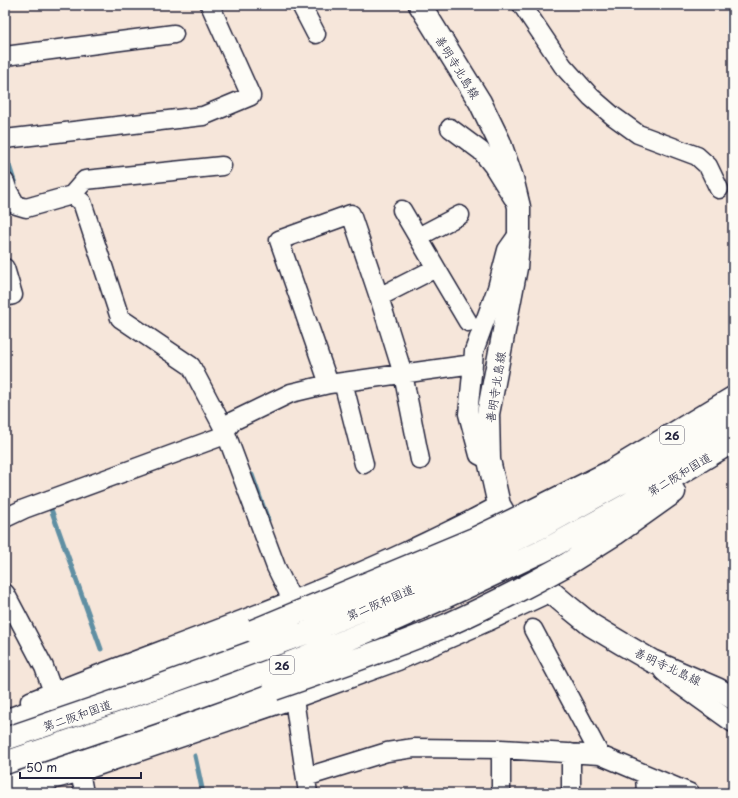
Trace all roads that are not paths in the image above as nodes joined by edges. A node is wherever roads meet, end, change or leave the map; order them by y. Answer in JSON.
{"nodes":[{"id":1,"x":210,"y":5,"type":"edge"},
{"id":2,"x":420,"y":5,"type":"edge"},
{"id":3,"x":522,"y":5,"type":"edge"},
{"id":4,"x":303,"y":6,"type":"edge"},
{"id":5,"x":174,"y":34,"type":"dead end"},
{"id":6,"x":316,"y":34,"type":"dead end"},
{"id":7,"x":5,"y":56,"type":"edge"},
{"id":8,"x":450,"y":128,"type":"dead end"},
{"id":9,"x":7,"y":139,"type":"edge"},
{"id":10,"x":222,"y":166,"type":"dead end"},
{"id":11,"x":5,"y":182,"type":"edge"},
{"id":12,"x":719,"y":189,"type":"dead end"},
{"id":13,"x":75,"y":192,"type":"junction"},
{"id":14,"x":519,"y":207,"type":"junction"},
{"id":15,"x":26,"y":208,"type":"junction"},
{"id":16,"x":402,"y":210,"type":"dead end"},
{"id":17,"x":5,"y":215,"type":"edge"},
{"id":18,"x":460,"y":215,"type":"dead end"},
{"id":19,"x":519,"y":233,"type":"junction"},
{"id":20,"x":418,"y":238,"type":"junction"},
{"id":21,"x":5,"y":268,"type":"edge"},
{"id":22,"x":436,"y":268,"type":"junction"},
{"id":23,"x":5,"y":297,"type":"edge"},
{"id":24,"x":380,"y":297,"type":"junction"},
{"id":25,"x":468,"y":322,"type":"dead end"},
{"id":26,"x":473,"y":364,"type":"junction"},
{"id":27,"x":403,"y":374,"type":"junction"},
{"id":28,"x":336,"y":383,"type":"junction"},
{"id":29,"x":733,"y":398,"type":"edge"},
{"id":30,"x":733,"y":415,"type":"edge"},
{"id":31,"x":222,"y":435,"type":"junction"},
{"id":32,"x":733,"y":441,"type":"edge"},
{"id":33,"x":733,"y":448,"type":"edge"},
{"id":34,"x":420,"y":460,"type":"dead end"},
{"id":35,"x":489,"y":460,"type":"junction"},
{"id":36,"x":364,"y":464,"type":"dead end"},
{"id":37,"x":613,"y":479,"type":"junction"},
{"id":38,"x":499,"y":505,"type":"junction"},
{"id":39,"x":632,"y":512,"type":"junction"},
{"id":40,"x":5,"y":518,"type":"edge"},
{"id":41,"x":537,"y":519,"type":"junction"},
{"id":42,"x":551,"y":592,"type":"junction"},
{"id":43,"x":5,"y":593,"type":"edge"},
{"id":44,"x":292,"y":600,"type":"junction"},
{"id":45,"x":533,"y":629,"type":"dead end"},
{"id":46,"x":652,"y":660,"type":"junction"},
{"id":47,"x":53,"y":692,"type":"junction"},
{"id":48,"x":733,"y":698,"type":"edge"},
{"id":49,"x":294,"y":699,"type":"junction"},
{"id":50,"x":5,"y":711,"type":"edge"},
{"id":51,"x":5,"y":721,"type":"edge"},
{"id":52,"x":733,"y":723,"type":"edge"},
{"id":53,"x":5,"y":739,"type":"edge"},
{"id":54,"x":501,"y":749,"type":"junction"},
{"id":55,"x":571,"y":753,"type":"junction"},
{"id":56,"x":600,"y":755,"type":"junction"},
{"id":57,"x":5,"y":763,"type":"edge"},
{"id":58,"x":80,"y":772,"type":"junction"},
{"id":59,"x":645,"y":775,"type":"junction"},
{"id":60,"x":310,"y":780,"type":"edge"},
{"id":61,"x":5,"y":784,"type":"edge"},
{"id":62,"x":5,"y":793,"type":"edge"},
{"id":63,"x":84,"y":793,"type":"edge"},
{"id":64,"x":501,"y":793,"type":"edge"},
{"id":65,"x":571,"y":793,"type":"edge"},
{"id":66,"x":646,"y":793,"type":"edge"},
{"id":67,"x":690,"y":793,"type":"edge"}],
"edges":[{"from":1,"to":9,"type":"street"},
{"from":2,"to":14,"type":"main road","name":"善明寺北島線"},
{"from":3,"to":12,"type":"street"},
{"from":4,"to":6,"type":"street"},
{"from":5,"to":7,"type":"street"},
{"from":8,"to":14,"type":"street"},
{"from":10,"to":13,"type":"street"},
{"from":11,"to":15,"type":"street"},
{"from":13,"to":15,"type":"street"},
{"from":13,"to":31,"type":"street"},
{"from":14,"to":19,"type":"main road","name":"善明寺北島線"},
{"from":15,"to":17,"type":"street"},
{"from":16,"to":20,"type":"street"},
{"from":18,"to":20,"type":"street"},
{"from":19,"to":26,"type":"street"},
{"from":19,"to":35,"type":"main road","name":"善明寺北島線"},
{"from":20,"to":22,"type":"street"},
{"from":21,"to":23,"type":"street"},
{"from":22,"to":24,"type":"street"},
{"from":22,"to":25,"type":"street"},
{"from":24,"to":27,"type":"street"},
{"from":24,"to":28,"type":"street"},
{"from":26,"to":27,"type":"street"},
{"from":26,"to":35,"type":"street"},
{"from":27,"to":28,"type":"street"},
{"from":27,"to":34,"type":"street"},
{"from":28,"to":31,"type":"street"},
{"from":28,"to":36,"type":"street"},
{"from":29,"to":37,"type":"main road","number":"26"},
{"from":30,"to":37,"type":"main road","name":"第二阪和国道","number":"26"},
{"from":31,"to":40,"type":"street"},
{"from":31,"to":44,"type":"street"},
{"from":32,"to":39,"type":"main road","name":"第二阪和国道","number":"26"},
{"from":33,"to":39,"type":"main road","number":"26"},
{"from":35,"to":38,"type":"main road","name":"善明寺北島線"},
{"from":37,"to":41,"type":"main road","number":"26"},
{"from":38,"to":42,"type":"main road","name":"善明寺北島線"},
{"from":38,"to":44,"type":"street"},
{"from":39,"to":57,"type":"main road","name":"第二阪和国道","number":"26","bridge":true},
{"from":39,"to":61,"type":"main road","number":"26","bridge":true},
{"from":41,"to":51,"type":"main road","number":"26","bridge":true},
{"from":41,"to":53,"type":"main road","name":"第二阪和国道","number":"26","bridge":true},
{"from":42,"to":46,"type":"main road","name":"善明寺北島線"},
{"from":42,"to":49,"type":"street"},
{"from":43,"to":47,"type":"street"},
{"from":44,"to":47,"type":"street"},
{"from":44,"to":49,"type":"street"},
{"from":45,"to":56,"type":"street"},
{"from":46,"to":48,"type":"main road","name":"善明寺北島線"},
{"from":46,"to":52,"type":"street"},
{"from":47,"to":50,"type":"street"},
{"from":49,"to":58,"type":"street"},
{"from":49,"to":60,"type":"street"},
{"from":54,"to":55,"type":"street"},
{"from":54,"to":60,"type":"street"},
{"from":54,"to":64,"type":"street"},
{"from":55,"to":56,"type":"street"},
{"from":55,"to":65,"type":"street"},
{"from":56,"to":59,"type":"street"},
{"from":58,"to":62,"type":"street"},
{"from":58,"to":63,"type":"street"},
{"from":59,"to":66,"type":"street"},
{"from":59,"to":67,"type":"street"}]}
